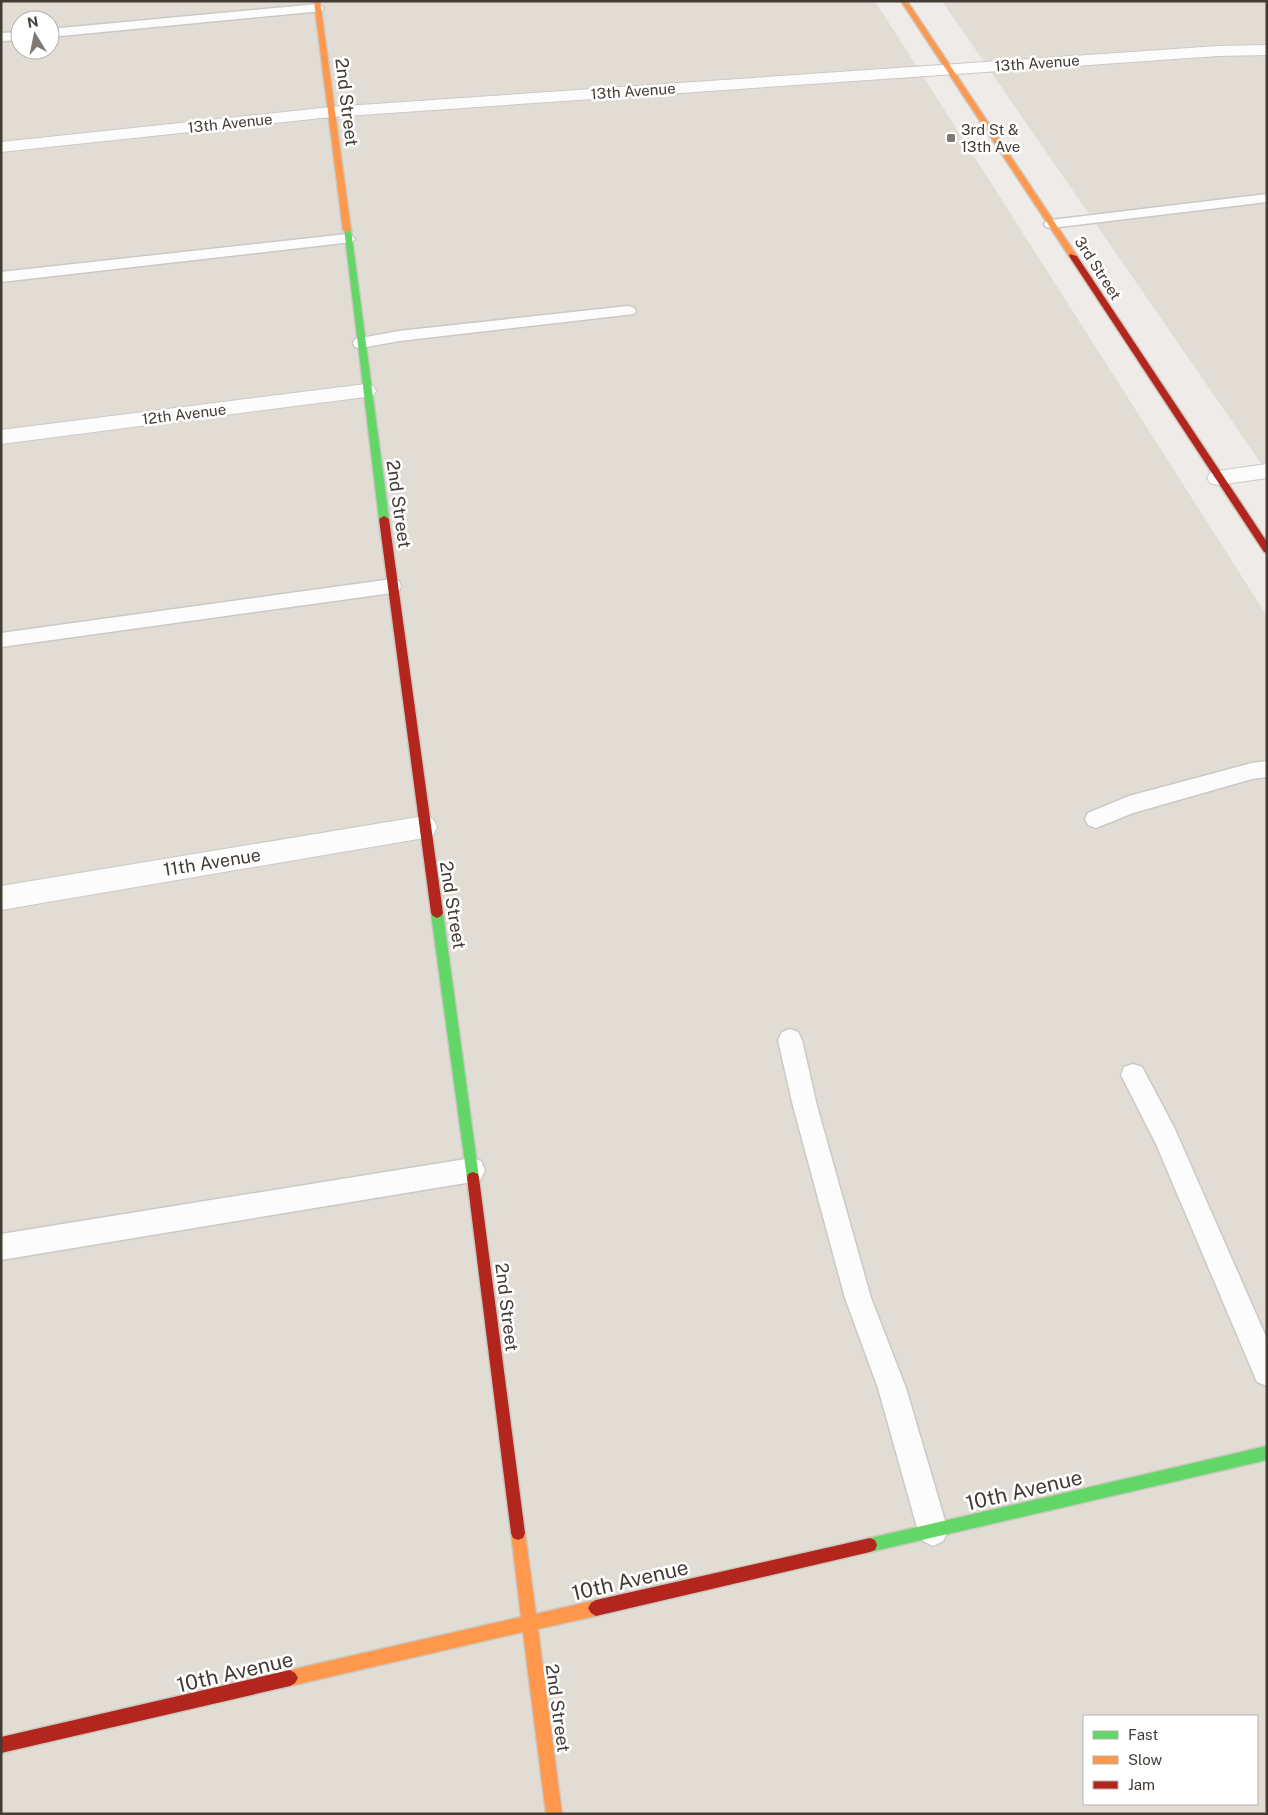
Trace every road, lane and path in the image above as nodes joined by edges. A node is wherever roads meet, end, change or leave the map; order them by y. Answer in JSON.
{"nodes":[{"id":1,"x":904,"y":1,"type":"edge"},
{"id":2,"x":317,"y":5,"type":"edge"},
{"id":3,"x":60,"y":32,"type":"edge"},
{"id":4,"x":1267,"y":50,"type":"edge"},
{"id":5,"x":949,"y":70,"type":"junction"},
{"id":6,"x":331,"y":112,"type":"junction"},
{"id":7,"x":1,"y":147,"type":"edge"},
{"id":8,"x":1267,"y":198,"type":"edge"},
{"id":9,"x":1051,"y":224,"type":"junction"},
{"id":10,"x":347,"y":239,"type":"junction"},
{"id":11,"x":1,"y":277,"type":"edge"},
{"id":12,"x":628,"y":310,"type":"dead end"},
{"id":13,"x":361,"y":343,"type":"junction"},
{"id":14,"x":366,"y":391,"type":"junction"},
{"id":15,"x":1,"y":438,"type":"edge"},
{"id":16,"x":1267,"y":471,"type":"edge"},
{"id":17,"x":1218,"y":478,"type":"junction"},
{"id":18,"x":1267,"y":550,"type":"edge"},
{"id":19,"x":392,"y":586,"type":"junction"},
{"id":20,"x":1,"y":640,"type":"edge"},
{"id":21,"x":1267,"y":769,"type":"edge"},
{"id":22,"x":1096,"y":819,"type":"dead end"},
{"id":23,"x":424,"y":827,"type":"junction"},
{"id":24,"x":1,"y":898,"type":"edge"},
{"id":25,"x":790,"y":1040,"type":"dead end"},
{"id":26,"x":1133,"y":1075,"type":"dead end"},
{"id":27,"x":472,"y":1170,"type":"junction"},
{"id":28,"x":1,"y":1247,"type":"edge"},
{"id":29,"x":1267,"y":1372,"type":"edge"},
{"id":30,"x":1267,"y":1453,"type":"edge"},
{"id":31,"x":933,"y":1531,"type":"junction"},
{"id":32,"x":529,"y":1623,"type":"junction"},
{"id":33,"x":1,"y":1745,"type":"edge"},
{"id":34,"x":554,"y":1814,"type":"edge"}],
"edges":[{"from":1,"to":5,"type":"street","name":"3rd Street"},
{"from":2,"to":3,"type":"lane"},
{"from":2,"to":6,"type":"street","name":"2nd Street"},
{"from":4,"to":5,"type":"street","name":"13th Avenue"},
{"from":5,"to":6,"type":"street","name":"13th Avenue"},
{"from":5,"to":9,"type":"street","name":"3rd Street"},
{"from":6,"to":7,"type":"street","name":"13th Avenue"},
{"from":6,"to":10,"type":"street","name":"2nd Street"},
{"from":8,"to":9,"type":"lane"},
{"from":9,"to":17,"type":"street","name":"3rd Street"},
{"from":10,"to":11,"type":"lane"},
{"from":10,"to":13,"type":"street","name":"2nd Street"},
{"from":12,"to":13,"type":"lane"},
{"from":13,"to":14,"type":"street","name":"2nd Street"},
{"from":14,"to":15,"type":"street","name":"12th Avenue"},
{"from":14,"to":19,"type":"street","name":"2nd Street"},
{"from":16,"to":17,"type":"street"},
{"from":17,"to":18,"type":"street","name":"3rd Street"},
{"from":19,"to":20,"type":"lane"},
{"from":19,"to":23,"type":"street","name":"2nd Street"},
{"from":21,"to":22,"type":"lane"},
{"from":23,"to":24,"type":"street","name":"11th Avenue"},
{"from":23,"to":27,"type":"street","name":"2nd Street"},
{"from":25,"to":31,"type":"lane"},
{"from":26,"to":29,"type":"lane"},
{"from":27,"to":28,"type":"lane"},
{"from":27,"to":32,"type":"street","name":"2nd Street"},
{"from":30,"to":31,"type":"street","name":"10th Avenue"},
{"from":31,"to":32,"type":"street","name":"10th Avenue"},
{"from":32,"to":33,"type":"street","name":"10th Avenue"},
{"from":32,"to":34,"type":"street","name":"2nd Street"}]}
